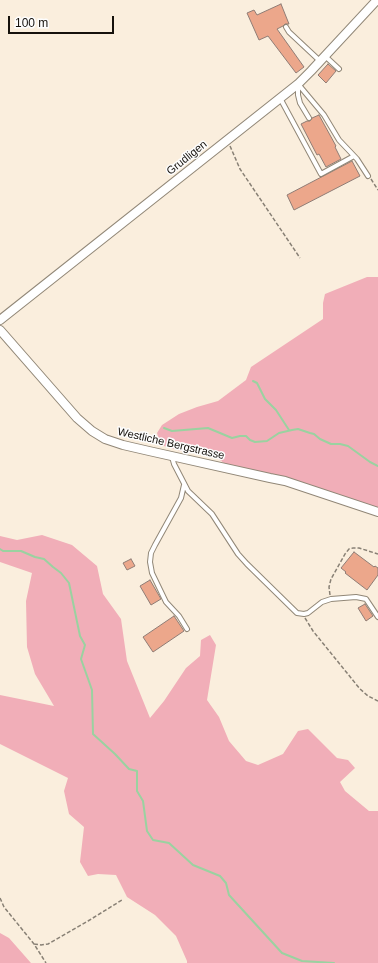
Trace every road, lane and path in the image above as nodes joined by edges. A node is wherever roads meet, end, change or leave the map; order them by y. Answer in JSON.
{"nodes":[{"id":1,"x":377,"y":0,"type":"edge"},
{"id":2,"x":286,"y":27,"type":"dead end"},
{"id":3,"x":323,"y":59,"type":"junction"},
{"id":4,"x":339,"y":68,"type":"dead end"},
{"id":5,"x":298,"y":84,"type":"junction"},
{"id":6,"x":280,"y":98,"type":"junction"},
{"id":7,"x":309,"y":118,"type":"dead end"},
{"id":8,"x":227,"y":140,"type":"junction"},
{"id":9,"x":354,"y":156,"type":"junction"},
{"id":10,"x":368,"y":176,"type":"joint"},
{"id":11,"x":378,"y":190,"type":"edge"},
{"id":12,"x":300,"y":258,"type":"dead end"},
{"id":13,"x":0,"y":320,"type":"edge"},
{"id":14,"x":0,"y":330,"type":"edge"},
{"id":15,"x":172,"y":456,"type":"junction"},
{"id":16,"x":184,"y":484,"type":"junction"},
{"id":17,"x":378,"y":512,"type":"edge"},
{"id":18,"x":378,"y":554,"type":"edge"},
{"id":19,"x":331,"y":599,"type":"junction"},
{"id":20,"x":304,"y":614,"type":"junction"},
{"id":21,"x":378,"y":617,"type":"edge"},
{"id":22,"x":187,"y":629,"type":"dead end"},
{"id":23,"x":378,"y":701,"type":"edge"},
{"id":24,"x":0,"y":898,"type":"edge"},
{"id":25,"x":122,"y":900,"type":"dead end"},
{"id":26,"x":34,"y":944,"type":"junction"},
{"id":27,"x":46,"y":963,"type":"edge"}],
"edges":[{"from":1,"to":3,"type":"street","name":"Grudligen"},
{"from":2,"to":3,"type":"lane"},
{"from":3,"to":4,"type":"lane"},
{"from":3,"to":5,"type":"street","name":"Grudligen"},
{"from":5,"to":6,"type":"street","name":"Grudligen"},
{"from":5,"to":7,"type":"lane"},
{"from":5,"to":9,"type":"lane"},
{"from":6,"to":8,"type":"street","name":"Grudligen"},
{"from":6,"to":9,"type":"lane"},
{"from":8,"to":12,"type":"path"},
{"from":8,"to":13,"type":"street","name":"Grudligen"},
{"from":9,"to":10,"type":"lane"},
{"from":10,"to":11,"type":"path"},
{"from":14,"to":15,"type":"street","name":"Westliche Bergstrasse"},
{"from":15,"to":16,"type":"lane"},
{"from":15,"to":17,"type":"street","name":"Westliche Bergstrasse"},
{"from":16,"to":20,"type":"lane"},
{"from":16,"to":22,"type":"lane"},
{"from":18,"to":19,"type":"path"},
{"from":19,"to":20,"type":"lane"},
{"from":19,"to":21,"type":"lane"},
{"from":20,"to":23,"type":"path"},
{"from":24,"to":26,"type":"path"},
{"from":25,"to":26,"type":"path"},
{"from":26,"to":27,"type":"path"}]}
